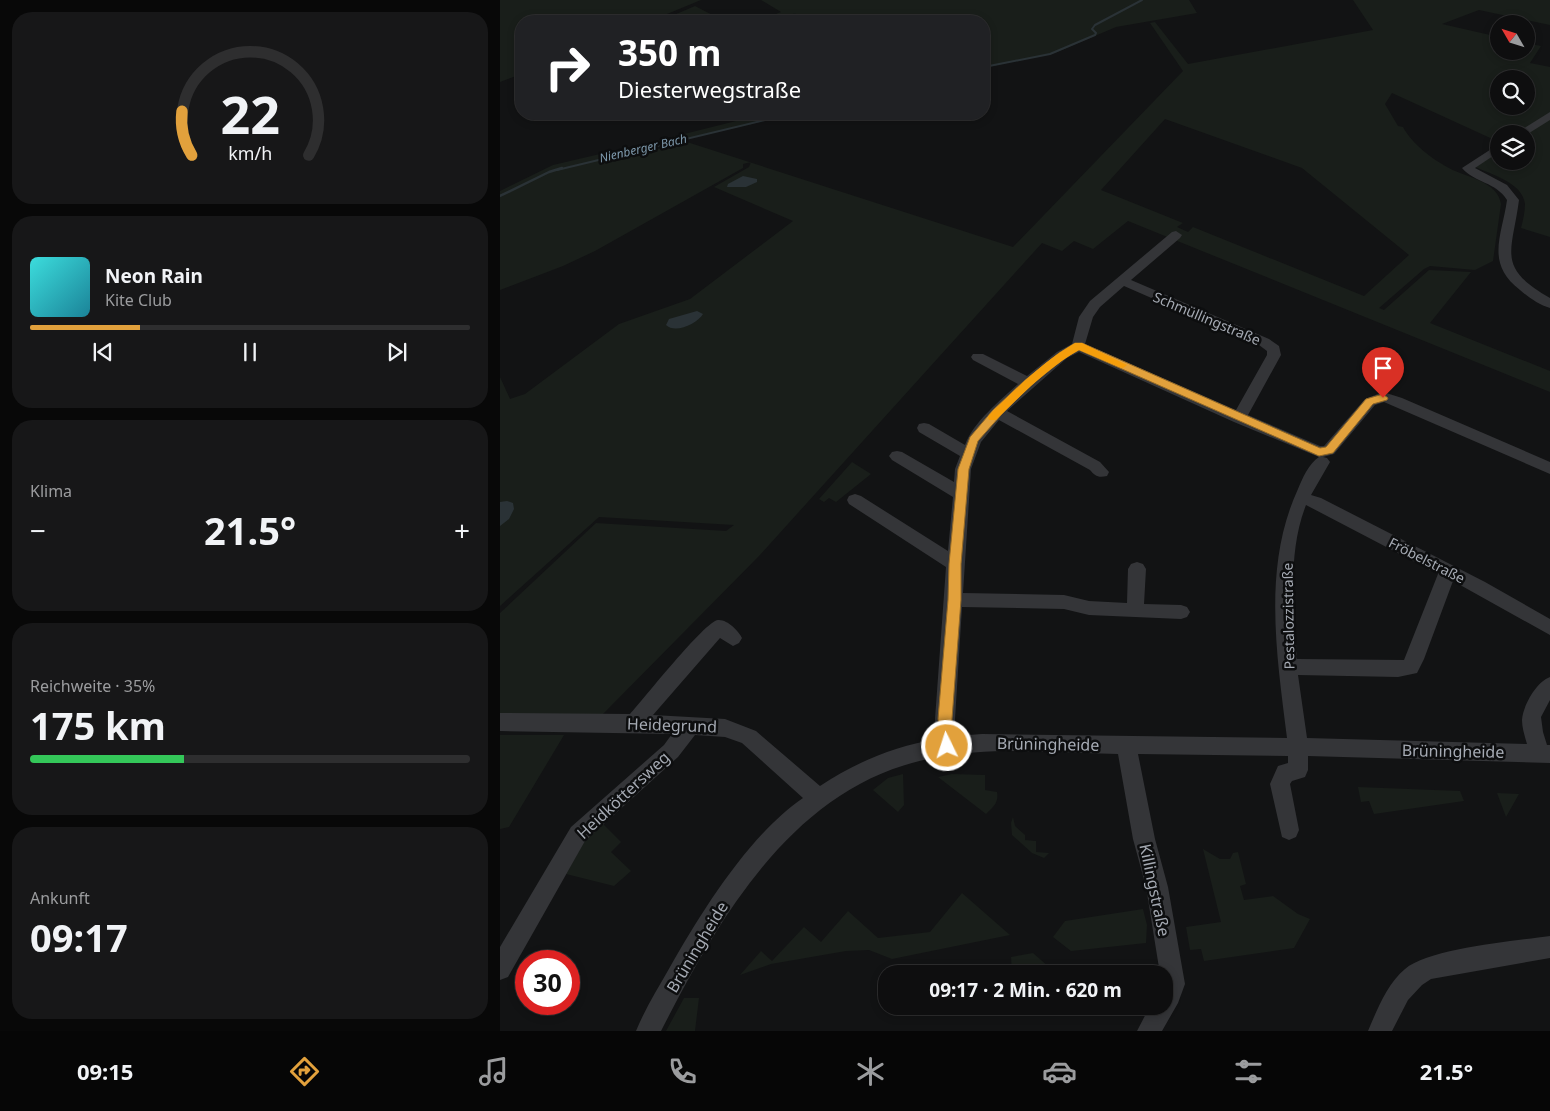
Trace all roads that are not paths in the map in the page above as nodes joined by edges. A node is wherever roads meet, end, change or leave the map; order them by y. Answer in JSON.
{"nodes":[{"id":1,"x":1550,"y":115,"type":"edge"},
{"id":2,"x":1534,"y":125,"type":"edge"},
{"id":3,"x":1490,"y":153,"type":"edge"},
{"id":4,"x":1468,"y":168,"type":"joint"},
{"id":5,"x":1176,"y":235,"type":"dead end"},
{"id":6,"x":1122,"y":281,"type":"junction"},
{"id":7,"x":1550,"y":304,"type":"edge"},
{"id":8,"x":1078,"y":346,"type":"junction"},
{"id":9,"x":978,"y":356,"type":"dead end"},
{"id":10,"x":1028,"y":383,"type":"junction"},
{"id":11,"x":997,"y":412,"type":"junction"},
{"id":12,"x":1239,"y":418,"type":"junction"},
{"id":13,"x":924,"y":428,"type":"dead end"},
{"id":14,"x":969,"y":454,"type":"junction"},
{"id":15,"x":897,"y":456,"type":"dead end"},
{"id":16,"x":1323,"y":457,"type":"junction"},
{"id":17,"x":1550,"y":468,"type":"edge"},
{"id":18,"x":1101,"y":472,"type":"dead end"},
{"id":19,"x":961,"y":494,"type":"junction"},
{"id":20,"x":1302,"y":498,"type":"junction"},
{"id":21,"x":855,"y":500,"type":"dead end"},
{"id":22,"x":955,"y":564,"type":"junction"},
{"id":23,"x":1137,"y":569,"type":"dead end"},
{"id":24,"x":1448,"y":571,"type":"junction"},
{"id":25,"x":954,"y":600,"type":"junction"},
{"id":26,"x":1134,"y":611,"type":"junction"},
{"id":27,"x":1181,"y":612,"type":"dead end"},
{"id":28,"x":1550,"y":628,"type":"edge"},
{"id":29,"x":733,"y":638,"type":"dead end"},
{"id":30,"x":1288,"y":667,"type":"junction"},
{"id":31,"x":1550,"y":685,"type":"edge"},
{"id":32,"x":500,"y":722,"type":"edge"},
{"id":33,"x":635,"y":723,"type":"junction"},
{"id":34,"x":690,"y":726,"type":"junction"},
{"id":35,"x":1126,"y":745,"type":"junction"},
{"id":36,"x":947,"y":746,"type":"junction"},
{"id":37,"x":1298,"y":747,"type":"junction"},
{"id":38,"x":1545,"y":754,"type":"edge"},
{"id":39,"x":818,"y":798,"type":"junction"},
{"id":40,"x":1289,"y":830,"type":"dead end"},
{"id":41,"x":1550,"y":948,"type":"edge"},
{"id":42,"x":500,"y":969,"type":"edge"},
{"id":43,"x":648,"y":1031,"type":"edge"},
{"id":44,"x":1149,"y":1031,"type":"edge"},
{"id":45,"x":1380,"y":1031,"type":"edge"}],
"edges":[{"from":1,"to":2,"type":"street"},
{"from":3,"to":4,"type":"street"},
{"from":4,"to":7,"type":"street"},
{"from":5,"to":6,"type":"street"},
{"from":6,"to":8,"type":"street"},
{"from":6,"to":12,"type":"street","name":"Schmüllingstraße"},
{"from":8,"to":10,"type":"street"},
{"from":8,"to":12,"type":"street"},
{"from":9,"to":10,"type":"street"},
{"from":10,"to":11,"type":"street"},
{"from":11,"to":14,"type":"street"},
{"from":11,"to":18,"type":"street"},
{"from":12,"to":16,"type":"street"},
{"from":13,"to":14,"type":"street"},
{"from":14,"to":19,"type":"street"},
{"from":15,"to":19,"type":"street"},
{"from":16,"to":17,"type":"street","name":"Pestalozzistraße"},
{"from":16,"to":20,"type":"street","name":"Pestalozzistraße"},
{"from":19,"to":22,"type":"street"},
{"from":20,"to":24,"type":"street","name":"Fröbelstraße"},
{"from":20,"to":30,"type":"street","name":"Pestalozzistraße"},
{"from":21,"to":22,"type":"street"},
{"from":22,"to":25,"type":"street"},
{"from":23,"to":26,"type":"street"},
{"from":24,"to":28,"type":"street","name":"Fröbelstraße"},
{"from":24,"to":30,"type":"street"},
{"from":25,"to":26,"type":"street"},
{"from":25,"to":36,"type":"street"},
{"from":26,"to":27,"type":"street"},
{"from":29,"to":33,"type":"street"},
{"from":30,"to":37,"type":"street","name":"Pestalozzistraße"},
{"from":31,"to":38,"type":"street"},
{"from":32,"to":33,"type":"street","name":"Heidegrund"},
{"from":33,"to":34,"type":"street","name":"Heidegrund"},
{"from":34,"to":39,"type":"street","name":"Heidegrund"},
{"from":34,"to":42,"type":"street","name":"Heidköttersweg"},
{"from":35,"to":36,"type":"street","name":"Brüningheide"},
{"from":35,"to":37,"type":"street","name":"Brüningheide"},
{"from":35,"to":44,"type":"street","name":"Killingstraße"},
{"from":36,"to":39,"type":"street","name":"Brüningheide"},
{"from":37,"to":38,"type":"street","name":"Brüningheide"},
{"from":37,"to":40,"type":"street","name":"Pestalozzistraße"},
{"from":39,"to":43,"type":"street","name":"Brüningheide"},
{"from":41,"to":45,"type":"street"}]}
